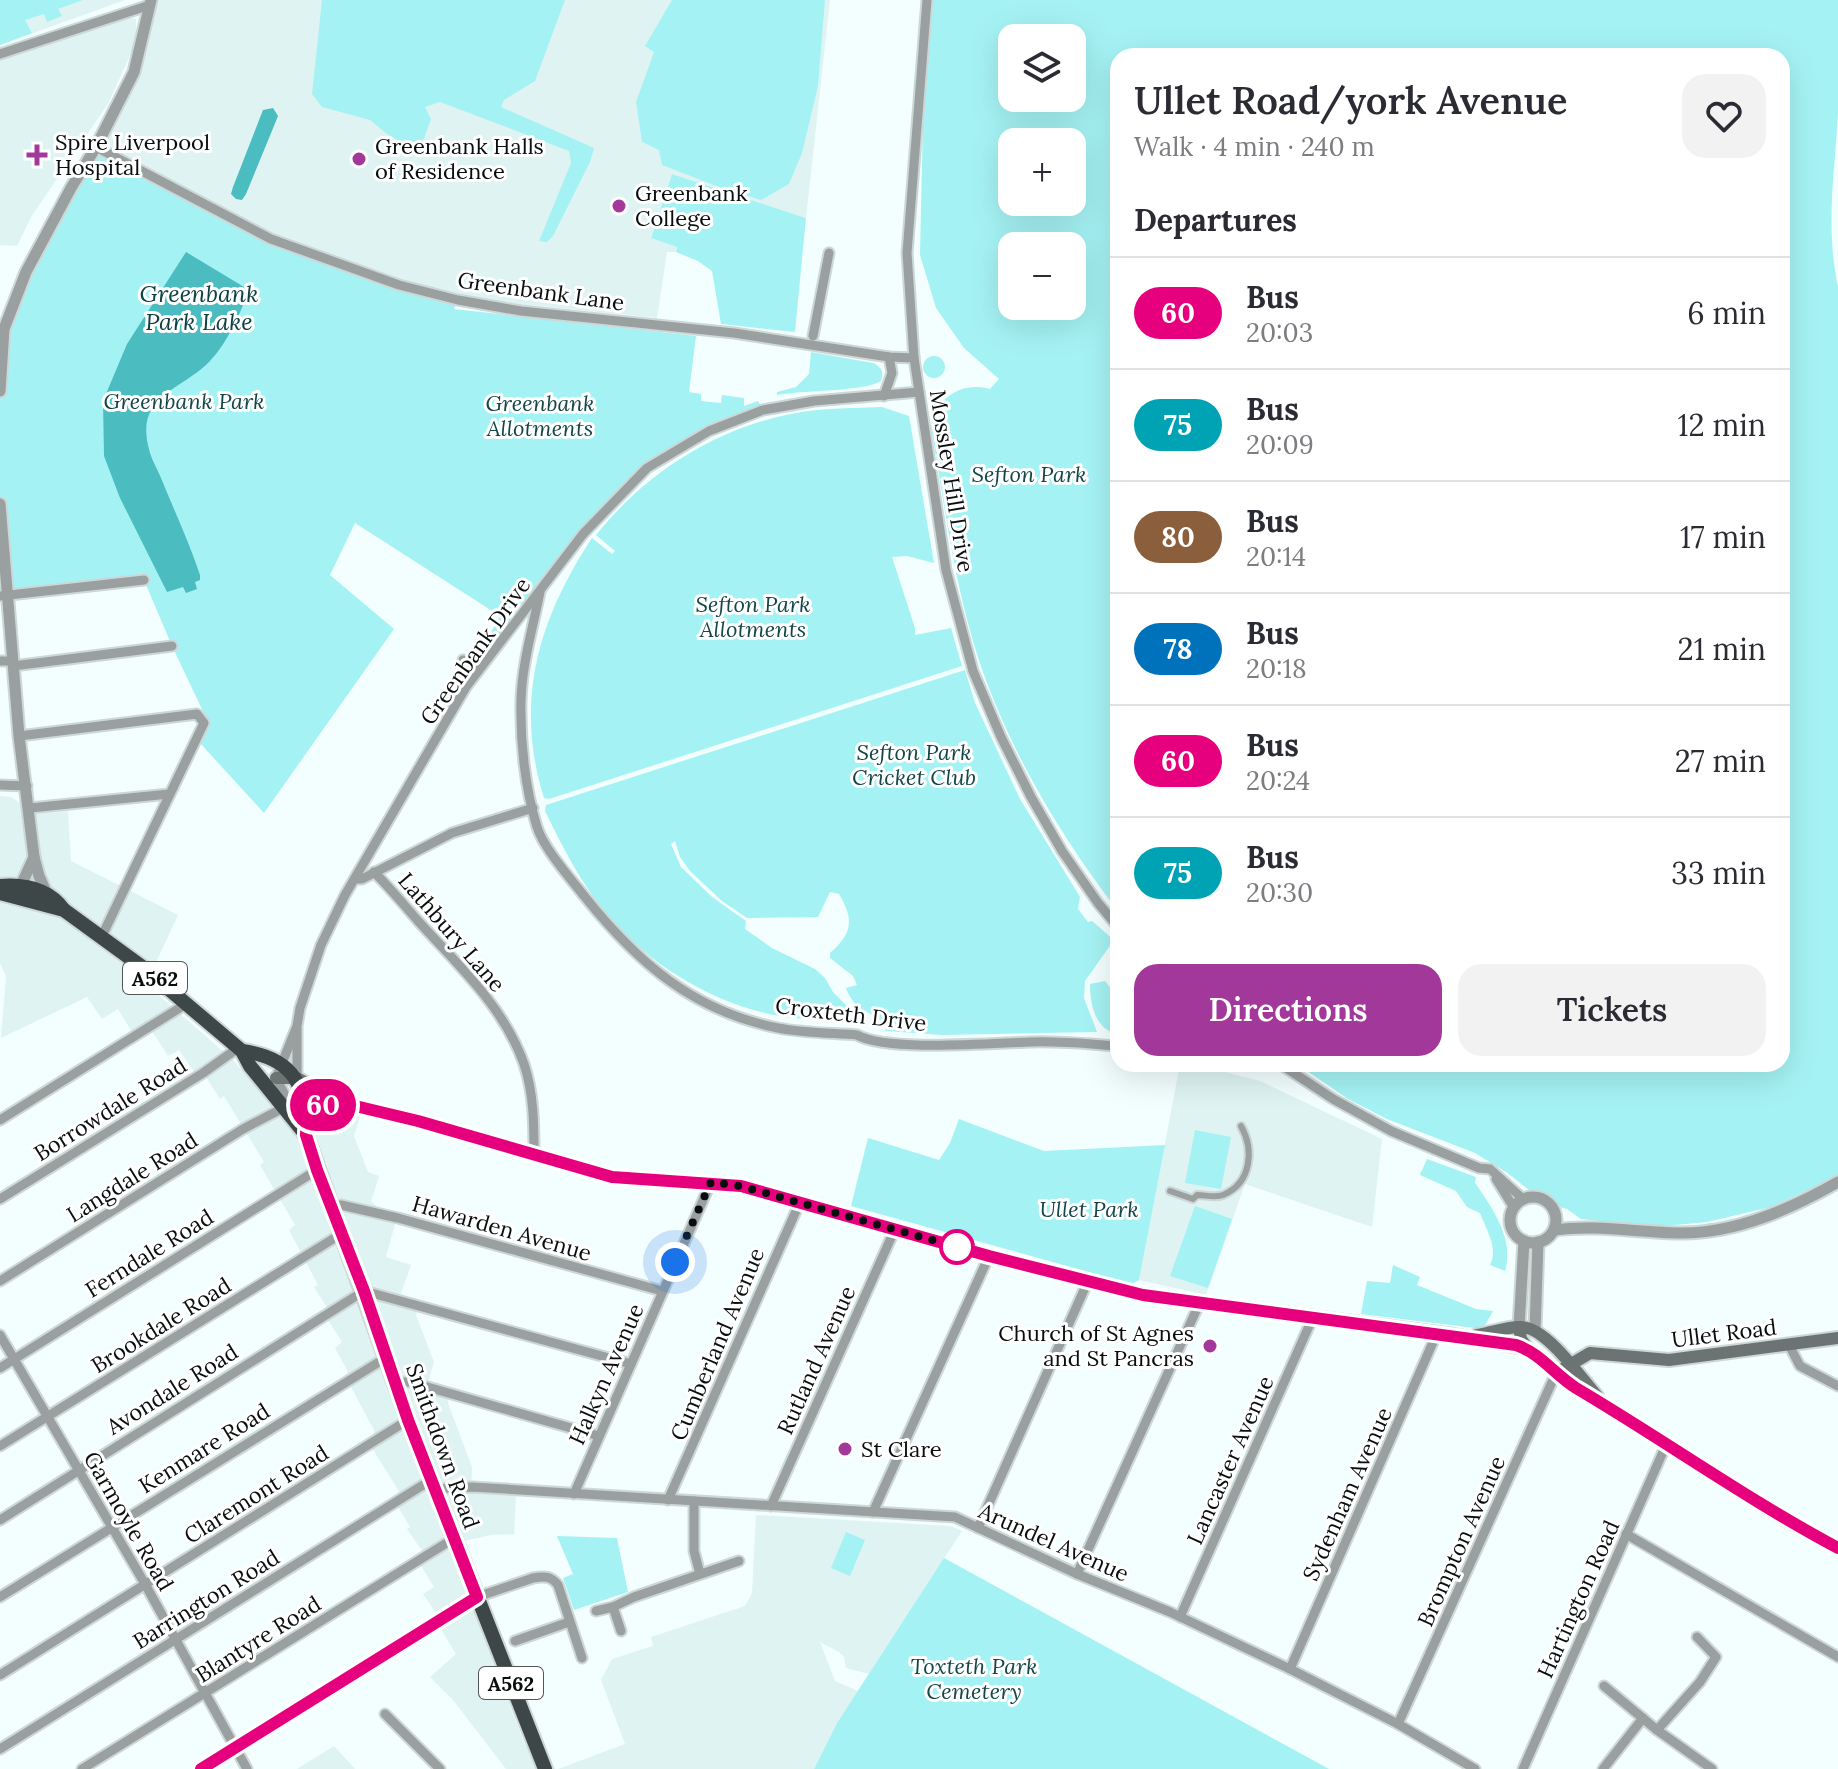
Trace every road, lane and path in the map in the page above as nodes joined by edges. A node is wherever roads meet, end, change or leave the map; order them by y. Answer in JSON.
{"nodes":[{"id":1,"x":927,"y":0,"type":"edge"},
{"id":2,"x":151,"y":2,"type":"edge"},
{"id":3,"x":0,"y":54,"type":"edge"},
{"id":4,"x":96,"y":147,"type":"junction"},
{"id":5,"x":829,"y":253,"type":"dead end"},
{"id":6,"x":2,"y":329,"type":"edge"},
{"id":7,"x":813,"y":336,"type":"dead end"},
{"id":8,"x":889,"y":357,"type":"junction"},
{"id":9,"x":914,"y":358,"type":"junction"},
{"id":10,"x":0,"y":391,"type":"edge"},
{"id":11,"x":919,"y":392,"type":"junction"},
{"id":12,"x":884,"y":396,"type":"junction"},
{"id":13,"x":0,"y":504,"type":"edge"},
{"id":14,"x":0,"y":531,"type":"edge"},
{"id":15,"x":144,"y":580,"type":"dead end"},
{"id":16,"x":541,"y":589,"type":"junction"},
{"id":17,"x":4,"y":596,"type":"edge"},
{"id":18,"x":172,"y":646,"type":"dead end"},
{"id":19,"x":463,"y":660,"type":"dead end"},
{"id":20,"x":9,"y":663,"type":"edge"},
{"id":21,"x":478,"y":671,"type":"junction"},
{"id":22,"x":19,"y":736,"type":"junction"},
{"id":23,"x":0,"y":785,"type":"edge"},
{"id":24,"x":27,"y":786,"type":"junction"},
{"id":25,"x":169,"y":794,"type":"junction"},
{"id":26,"x":30,"y":808,"type":"junction"},
{"id":27,"x":533,"y":808,"type":"junction"},
{"id":28,"x":34,"y":857,"type":"junction"},
{"id":29,"x":374,"y":872,"type":"junction"},
{"id":30,"x":355,"y":879,"type":"junction"},
{"id":31,"x":0,"y":886,"type":"edge"},
{"id":32,"x":18,"y":891,"type":"junction"},
{"id":33,"x":0,"y":893,"type":"edge"},
{"id":34,"x":47,"y":894,"type":"junction"},
{"id":35,"x":64,"y":910,"type":"junction"},
{"id":36,"x":1110,"y":917,"type":"edge"},
{"id":37,"x":102,"y":936,"type":"junction"},
{"id":38,"x":186,"y":1004,"type":"junction"},
{"id":39,"x":297,"y":1026,"type":"junction"},
{"id":40,"x":1110,"y":1046,"type":"edge"},
{"id":41,"x":240,"y":1049,"type":"junction"},
{"id":42,"x":278,"y":1071,"type":"junction"},
{"id":43,"x":1292,"y":1072,"type":"edge"},
{"id":44,"x":297,"y":1078,"type":"junction"},
{"id":45,"x":347,"y":1104,"type":"junction"},
{"id":46,"x":307,"y":1106,"type":"junction"},
{"id":47,"x":285,"y":1107,"type":"junction"},
{"id":48,"x":0,"y":1120,"type":"edge"},
{"id":49,"x":1241,"y":1126,"type":"dead end"},
{"id":50,"x":306,"y":1135,"type":"junction"},
{"id":51,"x":534,"y":1155,"type":"junction"},
{"id":52,"x":1490,"y":1169,"type":"junction"},
{"id":53,"x":317,"y":1170,"type":"junction"},
{"id":54,"x":711,"y":1182,"type":"junction"},
{"id":55,"x":1838,"y":1182,"type":"edge"},
{"id":56,"x":1170,"y":1191,"type":"dead end"},
{"id":57,"x":0,"y":1199,"type":"edge"},
{"id":58,"x":1523,"y":1199,"type":"junction"},
{"id":59,"x":800,"y":1202,"type":"junction"},
{"id":60,"x":332,"y":1207,"type":"junction"},
{"id":61,"x":1514,"y":1208,"type":"junction"},
{"id":62,"x":1556,"y":1216,"type":"junction"},
{"id":63,"x":1578,"y":1226,"type":"junction"},
{"id":64,"x":895,"y":1229,"type":"junction"},
{"id":65,"x":1554,"y":1230,"type":"junction"},
{"id":66,"x":341,"y":1234,"type":"junction"},
{"id":67,"x":1524,"y":1241,"type":"junction"},
{"id":68,"x":1538,"y":1242,"type":"junction"},
{"id":69,"x":989,"y":1256,"type":"junction"},
{"id":70,"x":1537,"y":1273,"type":"junction"},
{"id":71,"x":0,"y":1281,"type":"edge"},
{"id":72,"x":1088,"y":1281,"type":"junction"},
{"id":73,"x":1520,"y":1281,"type":"junction"},
{"id":74,"x":364,"y":1291,"type":"junction"},
{"id":75,"x":662,"y":1291,"type":"junction"},
{"id":76,"x":1200,"y":1302,"type":"junction"},
{"id":77,"x":1313,"y":1317,"type":"junction"},
{"id":78,"x":1519,"y":1327,"type":"junction"},
{"id":79,"x":1535,"y":1330,"type":"junction"},
{"id":80,"x":1437,"y":1333,"type":"junction"},
{"id":81,"x":0,"y":1335,"type":"edge"},
{"id":82,"x":1454,"y":1335,"type":"junction"},
{"id":83,"x":1838,"y":1338,"type":"edge"},
{"id":84,"x":1789,"y":1345,"type":"junction"},
{"id":85,"x":1522,"y":1347,"type":"junction"},
{"id":86,"x":387,"y":1357,"type":"junction"},
{"id":87,"x":14,"y":1359,"type":"junction"},
{"id":88,"x":631,"y":1364,"type":"junction"},
{"id":89,"x":1569,"y":1364,"type":"junction"},
{"id":90,"x":0,"y":1368,"type":"edge"},
{"id":91,"x":1556,"y":1373,"type":"junction"},
{"id":92,"x":396,"y":1382,"type":"junction"},
{"id":93,"x":1838,"y":1386,"type":"edge"},
{"id":94,"x":1605,"y":1405,"type":"junction"},
{"id":95,"x":48,"y":1416,"type":"junction"},
{"id":96,"x":408,"y":1420,"type":"junction"},
{"id":97,"x":599,"y":1436,"type":"junction"},
{"id":98,"x":1666,"y":1445,"type":"junction"},
{"id":99,"x":0,"y":1446,"type":"edge"},
{"id":100,"x":78,"y":1470,"type":"junction"},
{"id":101,"x":433,"y":1484,"type":"junction"},
{"id":102,"x":574,"y":1494,"type":"junction"},
{"id":103,"x":668,"y":1500,"type":"junction"},
{"id":104,"x":694,"y":1501,"type":"junction"},
{"id":105,"x":771,"y":1506,"type":"junction"},
{"id":106,"x":873,"y":1512,"type":"junction"},
{"id":107,"x":0,"y":1520,"type":"edge"},
{"id":108,"x":111,"y":1527,"type":"junction"},
{"id":109,"x":978,"y":1528,"type":"junction"},
{"id":110,"x":1626,"y":1534,"type":"junction"},
{"id":111,"x":453,"y":1539,"type":"junction"},
{"id":112,"x":1838,"y":1549,"type":"edge"},
{"id":113,"x":739,"y":1561,"type":"dead end"},
{"id":114,"x":700,"y":1574,"type":"junction"},
{"id":115,"x":1077,"y":1574,"type":"junction"},
{"id":116,"x":145,"y":1584,"type":"junction"},
{"id":117,"x":0,"y":1597,"type":"edge"},
{"id":118,"x":477,"y":1597,"type":"junction"},
{"id":119,"x":613,"y":1607,"type":"junction"},
{"id":120,"x":596,"y":1611,"type":"dead end"},
{"id":121,"x":1180,"y":1617,"type":"junction"},
{"id":122,"x":569,"y":1622,"type":"junction"},
{"id":123,"x":621,"y":1631,"type":"dead end"},
{"id":124,"x":1697,"y":1637,"type":"dead end"},
{"id":125,"x":176,"y":1640,"type":"junction"},
{"id":126,"x":515,"y":1641,"type":"dead end"},
{"id":127,"x":1838,"y":1657,"type":"edge"},
{"id":128,"x":582,"y":1658,"type":"dead end"},
{"id":129,"x":1290,"y":1669,"type":"junction"},
{"id":130,"x":0,"y":1675,"type":"edge"},
{"id":131,"x":1604,"y":1686,"type":"dead end"},
{"id":132,"x":206,"y":1693,"type":"junction"},
{"id":133,"x":385,"y":1714,"type":"dead end"},
{"id":134,"x":1643,"y":1718,"type":"junction"},
{"id":135,"x":1398,"y":1724,"type":"junction"},
{"id":136,"x":1657,"y":1730,"type":"junction"},
{"id":137,"x":235,"y":1747,"type":"junction"},
{"id":138,"x":0,"y":1749,"type":"edge"},
{"id":139,"x":540,"y":1766,"type":"edge"},
{"id":140,"x":82,"y":1769,"type":"edge"},
{"id":141,"x":201,"y":1769,"type":"edge"},
{"id":142,"x":247,"y":1769,"type":"edge"},
{"id":143,"x":440,"y":1769,"type":"edge"},
{"id":144,"x":1475,"y":1769,"type":"edge"},
{"id":145,"x":1523,"y":1769,"type":"edge"},
{"id":146,"x":1603,"y":1769,"type":"edge"},
{"id":147,"x":1712,"y":1769,"type":"edge"}],
"edges":[{"from":1,"to":9,"type":"street","name":"Mossley Hill Drive"},
{"from":2,"to":3,"type":"street"},
{"from":2,"to":4,"type":"street"},
{"from":4,"to":6,"type":"street"},
{"from":4,"to":8,"type":"street","name":"Greenbank Lane"},
{"from":5,"to":7,"type":"street"},
{"from":6,"to":10,"type":"street"},
{"from":8,"to":9,"type":"street","name":"Greenbank Lane"},
{"from":8,"to":12,"type":"street"},
{"from":9,"to":11,"type":"street","name":"Mossley Hill Drive"},
{"from":11,"to":12,"type":"street","name":"Greenbank Drive"},
{"from":11,"to":36,"type":"street","name":"Mossley Hill Drive"},
{"from":12,"to":16,"type":"street","name":"Greenbank Drive"},
{"from":13,"to":14,"type":"street"},
{"from":14,"to":17,"type":"street"},
{"from":15,"to":17,"type":"street"},
{"from":16,"to":21,"type":"street","name":"Greenbank Drive"},
{"from":16,"to":27,"type":"street","name":"Croxteth Drive"},
{"from":17,"to":20,"type":"street"},
{"from":18,"to":20,"type":"street"},
{"from":19,"to":21,"type":"street"},
{"from":20,"to":22,"type":"street"},
{"from":21,"to":30,"type":"street","name":"Greenbank Drive"},
{"from":22,"to":24,"type":"street"},
{"from":22,"to":25,"type":"street"},
{"from":23,"to":24,"type":"street"},
{"from":24,"to":26,"type":"street"},
{"from":25,"to":26,"type":"street"},
{"from":25,"to":37,"type":"street"},
{"from":26,"to":28,"type":"street"},
{"from":27,"to":29,"type":"street"},
{"from":27,"to":40,"type":"street","name":"Croxteth Drive"},
{"from":28,"to":32,"type":"street"},
{"from":28,"to":34,"type":"street"},
{"from":29,"to":30,"type":"street"},
{"from":29,"to":51,"type":"street","name":"Lathbury Lane"},
{"from":30,"to":39,"type":"street","name":"Greenbank Drive"},
{"from":31,"to":32,"type":"highway","name":"Smithdown Road","number":"A562"},
{"from":32,"to":33,"type":"highway","name":"Smithdown Road","number":"A562"},
{"from":32,"to":34,"type":"highway","name":"Smithdown Road","number":"A562"},
{"from":32,"to":35,"type":"highway","name":"Smithdown Road","number":"A562"},
{"from":34,"to":35,"type":"highway","name":"Smithdown Road","number":"A562"},
{"from":35,"to":37,"type":"highway","name":"Smithdown Road","number":"A562"},
{"from":37,"to":38,"type":"highway","name":"Smithdown Road","number":"A562"},
{"from":38,"to":41,"type":"highway","name":"Smithdown Road","number":"A562"},
{"from":38,"to":48,"type":"street"},
{"from":39,"to":42,"type":"street","name":"Greenbank Drive"},
{"from":39,"to":44,"type":"street"},
{"from":41,"to":42,"type":"highway","name":"Smithdown Road","number":"A562"},
{"from":41,"to":47,"type":"highway","name":"Smithdown Road","number":"A562"},
{"from":41,"to":57,"type":"street","name":"Borrowdale Road"},
{"from":42,"to":44,"type":"highway","name":"Smithdown Road","number":"A562"},
{"from":42,"to":47,"type":"street"},
{"from":43,"to":52,"type":"street"},
{"from":44,"to":45,"type":"main road"},
{"from":44,"to":46,"type":"highway","name":"Smithdown Road","number":"A562"},
{"from":45,"to":46,"type":"main road"},
{"from":45,"to":51,"type":"main road"},
{"from":46,"to":47,"type":"main road"},
{"from":46,"to":50,"type":"highway","name":"Smithdown Road","number":"A562"},
{"from":47,"to":50,"type":"highway","name":"Smithdown Road","number":"A562"},
{"from":47,"to":71,"type":"street","name":"Langdale Road"},
{"from":49,"to":56,"type":"street"},
{"from":50,"to":53,"type":"highway","name":"Smithdown Road","number":"A562"},
{"from":51,"to":54,"type":"main road"},
{"from":52,"to":58,"type":"street"},
{"from":52,"to":61,"type":"street"},
{"from":53,"to":60,"type":"highway","name":"Smithdown Road","number":"A562"},
{"from":53,"to":87,"type":"street","name":"Ferndale Road"},
{"from":54,"to":59,"type":"main road"},
{"from":54,"to":75,"type":"street","name":"Halkyn Avenue"},
{"from":55,"to":63,"type":"street"},
{"from":58,"to":61,"type":"street"},
{"from":58,"to":62,"type":"street"},
{"from":59,"to":64,"type":"main road"},
{"from":59,"to":103,"type":"street","name":"Cumberland Avenue"},
{"from":60,"to":66,"type":"highway","name":"Smithdown Road","number":"A562"},
{"from":60,"to":75,"type":"street","name":"Hawarden Avenue"},
{"from":61,"to":67,"type":"street"},
{"from":62,"to":63,"type":"street"},
{"from":62,"to":65,"type":"street"},
{"from":63,"to":65,"type":"street"},
{"from":64,"to":69,"type":"main road"},
{"from":64,"to":105,"type":"street","name":"Rutland Avenue"},
{"from":65,"to":68,"type":"street"},
{"from":66,"to":74,"type":"highway","name":"Smithdown Road","number":"A562"},
{"from":66,"to":95,"type":"street","name":"Brookdale Road"},
{"from":67,"to":68,"type":"street"},
{"from":67,"to":73,"type":"street"},
{"from":68,"to":70,"type":"street"},
{"from":69,"to":72,"type":"main road"},
{"from":69,"to":106,"type":"street"},
{"from":70,"to":73,"type":"street"},
{"from":70,"to":79,"type":"street"},
{"from":72,"to":76,"type":"main road"},
{"from":72,"to":109,"type":"street"},
{"from":73,"to":78,"type":"street"},
{"from":74,"to":86,"type":"highway","name":"Smithdown Road","number":"A562"},
{"from":74,"to":88,"type":"street"},
{"from":74,"to":100,"type":"street","name":"Avondale Road"},
{"from":75,"to":88,"type":"street","name":"Halkyn Avenue"},
{"from":76,"to":77,"type":"main road"},
{"from":76,"to":115,"type":"street"},
{"from":77,"to":80,"type":"main road"},
{"from":77,"to":121,"type":"street","name":"Lancaster Avenue"},
{"from":78,"to":79,"type":"main road"},
{"from":78,"to":82,"type":"main road"},
{"from":78,"to":85,"type":"main road"},
{"from":79,"to":89,"type":"main road"},
{"from":80,"to":82,"type":"main road"},
{"from":80,"to":129,"type":"street","name":"Sydenham Avenue"},
{"from":81,"to":87,"type":"street","name":"Garmoyle Road"},
{"from":82,"to":85,"type":"main road"},
{"from":83,"to":84,"type":"main road","name":"Ullet Road"},
{"from":84,"to":89,"type":"main road","name":"Ullet Road"},
{"from":84,"to":93,"type":"street"},
{"from":85,"to":91,"type":"main road"},
{"from":86,"to":92,"type":"highway","name":"Smithdown Road","number":"A562"},
{"from":86,"to":108,"type":"street","name":"Kenmare Road"},
{"from":87,"to":90,"type":"street","name":"Ferndale Road"},
{"from":87,"to":95,"type":"street","name":"Garmoyle Road"},
{"from":88,"to":97,"type":"street","name":"Halkyn Avenue"},
{"from":89,"to":91,"type":"main road"},
{"from":89,"to":94,"type":"main road"},
{"from":91,"to":94,"type":"main road"},
{"from":91,"to":135,"type":"street","name":"Brompton Avenue"},
{"from":92,"to":96,"type":"highway","name":"Smithdown Road","number":"A562"},
{"from":92,"to":97,"type":"street"},
{"from":94,"to":98,"type":"main road"},
{"from":95,"to":99,"type":"street","name":"Brookdale Road"},
{"from":95,"to":100,"type":"street","name":"Garmoyle Road"},
{"from":96,"to":101,"type":"highway","name":"Smithdown Road","number":"A562"},
{"from":96,"to":116,"type":"street","name":"Claremont Road"},
{"from":97,"to":102,"type":"street","name":"Halkyn Avenue"},
{"from":98,"to":110,"type":"street","name":"Hartington Road"},
{"from":98,"to":112,"type":"main road"},
{"from":100,"to":107,"type":"street","name":"Avondale Road"},
{"from":100,"to":108,"type":"street","name":"Garmoyle Road"},
{"from":101,"to":102,"type":"street","name":"Arundel Avenue"},
{"from":101,"to":111,"type":"highway","name":"Smithdown Road","number":"A562"},
{"from":101,"to":125,"type":"street","name":"Barrington Road"},
{"from":102,"to":103,"type":"street","name":"Arundel Avenue"},
{"from":103,"to":104,"type":"street","name":"Arundel Avenue"},
{"from":104,"to":105,"type":"street","name":"Arundel Avenue"},
{"from":104,"to":114,"type":"street"},
{"from":105,"to":106,"type":"street","name":"Arundel Avenue"},
{"from":106,"to":109,"type":"street","name":"Arundel Avenue"},
{"from":108,"to":116,"type":"street","name":"Garmoyle Road"},
{"from":108,"to":117,"type":"street","name":"Kenmare Road"},
{"from":109,"to":115,"type":"street","name":"Arundel Avenue"},
{"from":110,"to":127,"type":"street"},
{"from":110,"to":145,"type":"street","name":"Hartington Road"},
{"from":111,"to":118,"type":"highway","name":"Smithdown Road","number":"A562"},
{"from":111,"to":132,"type":"street","name":"Blantyre Road"},
{"from":113,"to":114,"type":"street"},
{"from":114,"to":119,"type":"street"},
{"from":115,"to":121,"type":"street","name":"Arundel Avenue"},
{"from":116,"to":125,"type":"street","name":"Garmoyle Road"},
{"from":116,"to":130,"type":"street","name":"Claremont Road"},
{"from":118,"to":122,"type":"street"},
{"from":118,"to":137,"type":"main road"},
{"from":118,"to":139,"type":"highway","name":"Smithdown Road","number":"A562"},
{"from":119,"to":120,"type":"street"},
{"from":119,"to":123,"type":"street"},
{"from":121,"to":129,"type":"street","name":"Arundel Avenue"},
{"from":122,"to":126,"type":"street"},
{"from":122,"to":128,"type":"street"},
{"from":124,"to":136,"type":"street"},
{"from":125,"to":132,"type":"street","name":"Garmoyle Road"},
{"from":125,"to":138,"type":"street","name":"Barrington Road"},
{"from":129,"to":135,"type":"street","name":"Arundel Avenue"},
{"from":131,"to":134,"type":"street"},
{"from":132,"to":137,"type":"street","name":"Garmoyle Road"},
{"from":132,"to":140,"type":"street","name":"Blantyre Road"},
{"from":133,"to":143,"type":"street"},
{"from":134,"to":136,"type":"street"},
{"from":134,"to":146,"type":"street"},
{"from":135,"to":144,"type":"street","name":"Arundel Avenue"},
{"from":136,"to":147,"type":"street"},
{"from":137,"to":141,"type":"main road"},
{"from":137,"to":142,"type":"street","name":"Garmoyle Road"}]}
